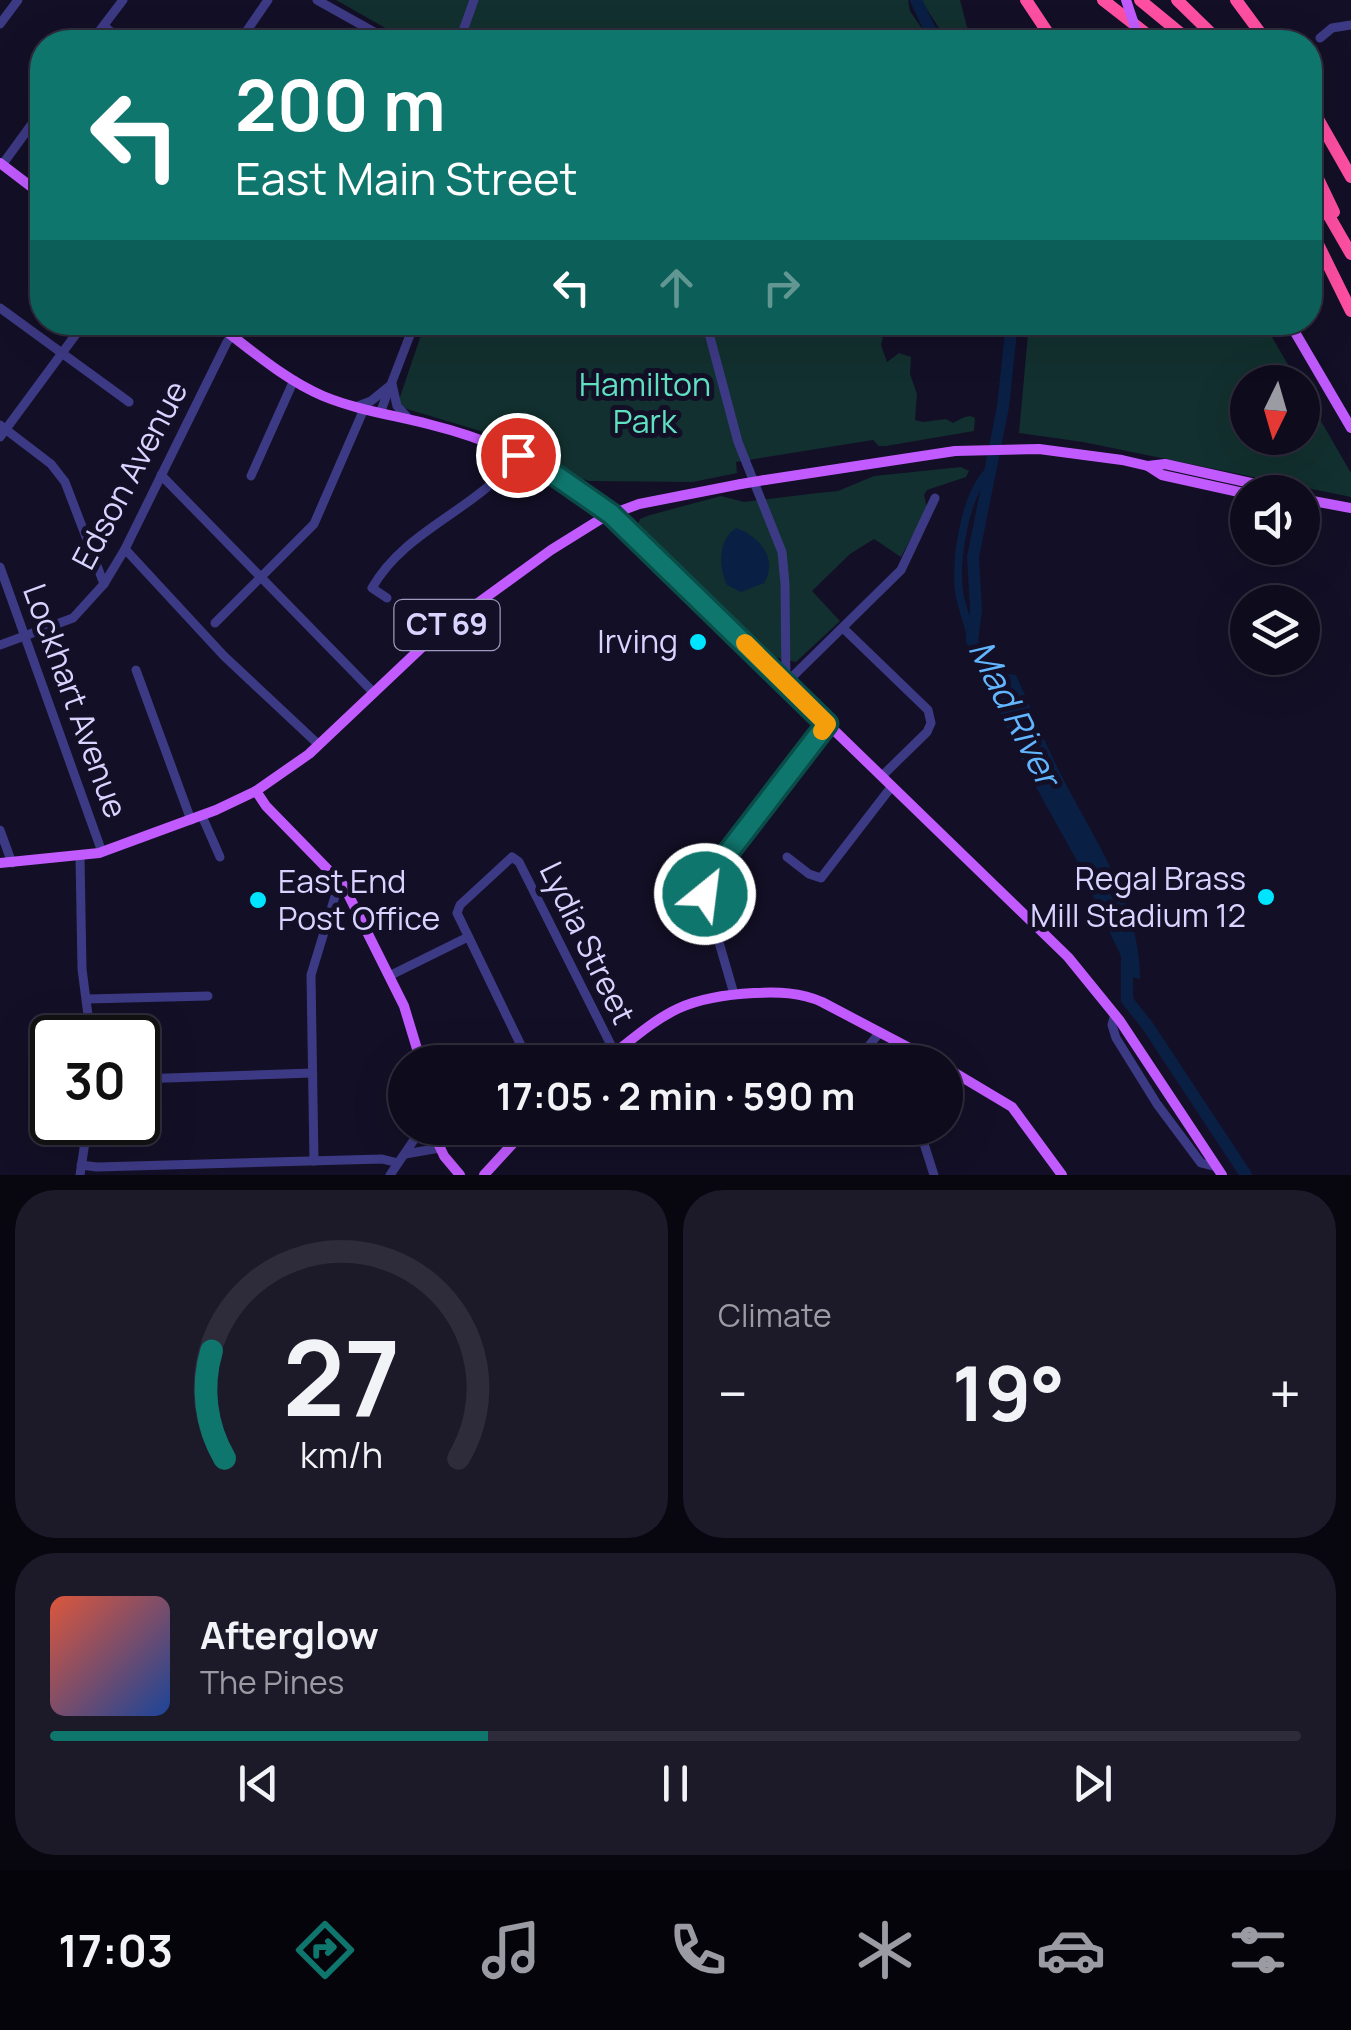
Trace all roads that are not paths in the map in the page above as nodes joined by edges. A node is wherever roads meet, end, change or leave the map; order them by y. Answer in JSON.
{"nodes":[{"id":1,"x":18,"y":0,"type":"edge"},
{"id":2,"x":123,"y":0,"type":"edge"},
{"id":3,"x":268,"y":0,"type":"edge"},
{"id":4,"x":317,"y":0,"type":"edge"},
{"id":5,"x":474,"y":0,"type":"edge"},
{"id":6,"x":1026,"y":0,"type":"edge"},
{"id":7,"x":1104,"y":0,"type":"edge"},
{"id":8,"x":1126,"y":0,"type":"edge"},
{"id":9,"x":1140,"y":0,"type":"edge"},
{"id":10,"x":1178,"y":0,"type":"edge"},
{"id":11,"x":1236,"y":0,"type":"edge"},
{"id":12,"x":0,"y":24,"type":"edge"},
{"id":13,"x":1351,"y":25,"type":"edge"},
{"id":14,"x":104,"y":26,"type":"junction"},
{"id":15,"x":101,"y":30,"type":"edge"},
{"id":16,"x":109,"y":30,"type":"edge"},
{"id":17,"x":247,"y":30,"type":"edge"},
{"id":18,"x":361,"y":30,"type":"edge"},
{"id":19,"x":464,"y":30,"type":"edge"},
{"id":20,"x":1046,"y":30,"type":"edge"},
{"id":21,"x":1136,"y":30,"type":"edge"},
{"id":22,"x":1142,"y":30,"type":"edge"},
{"id":23,"x":1176,"y":30,"type":"edge"},
{"id":24,"x":1208,"y":30,"type":"edge"},
{"id":25,"x":1259,"y":30,"type":"edge"},
{"id":26,"x":1322,"y":36,"type":"edge"},
{"id":27,"x":30,"y":126,"type":"edge"},
{"id":28,"x":1322,"y":126,"type":"edge"},
{"id":29,"x":1,"y":164,"type":"edge"},
{"id":30,"x":1351,"y":177,"type":"edge"},
{"id":31,"x":1322,"y":184,"type":"edge"},
{"id":32,"x":30,"y":185,"type":"edge"},
{"id":33,"x":1322,"y":203,"type":"edge"},
{"id":34,"x":1335,"y":224,"type":"junction"},
{"id":35,"x":1322,"y":252,"type":"edge"},
{"id":36,"x":1351,"y":254,"type":"edge"},
{"id":37,"x":0,"y":308,"type":"edge"},
{"id":38,"x":1351,"y":311,"type":"edge"},
{"id":39,"x":30,"y":330,"type":"edge"},
{"id":40,"x":36,"y":335,"type":"edge"},
{"id":41,"x":76,"y":335,"type":"edge"},
{"id":42,"x":409,"y":335,"type":"edge"},
{"id":43,"x":709,"y":335,"type":"edge"},
{"id":44,"x":1297,"y":335,"type":"edge"},
{"id":45,"x":232,"y":336,"type":"joint"},
{"id":46,"x":62,"y":354,"type":"junction"},
{"id":47,"x":294,"y":380,"type":"junction"},
{"id":48,"x":392,"y":384,"type":"junction"},
{"id":49,"x":129,"y":402,"type":"dead end"},
{"id":50,"x":360,"y":408,"type":"junction"},
{"id":51,"x":380,"y":413,"type":"junction"},
{"id":52,"x":410,"y":420,"type":"junction"},
{"id":53,"x":1351,"y":428,"type":"edge"},
{"id":54,"x":2,"y":430,"type":"edge"},
{"id":55,"x":518,"y":455,"type":"junction"},
{"id":56,"x":1148,"y":466,"type":"junction"},
{"id":57,"x":161,"y":475,"type":"junction"},
{"id":58,"x":252,"y":476,"type":"dead end"},
{"id":59,"x":1230,"y":479,"type":"edge"},
{"id":60,"x":1230,"y":490,"type":"edge"},
{"id":61,"x":935,"y":498,"type":"dead end"},
{"id":62,"x":1320,"y":503,"type":"edge"},
{"id":63,"x":1348,"y":510,"type":"edge"},
{"id":64,"x":611,"y":514,"type":"junction"},
{"id":65,"x":125,"y":549,"type":"junction"},
{"id":66,"x":0,"y":567,"type":"edge"},
{"id":67,"x":260,"y":577,"type":"junction"},
{"id":68,"x":104,"y":584,"type":"junction"},
{"id":69,"x":387,"y":598,"type":"dead end"},
{"id":70,"x":215,"y":623,"type":"dead end"},
{"id":71,"x":843,"y":628,"type":"junction"},
{"id":72,"x":27,"y":636,"type":"junction"},
{"id":73,"x":0,"y":645,"type":"edge"},
{"id":74,"x":136,"y":670,"type":"dead end"},
{"id":75,"x":786,"y":683,"type":"junction"},
{"id":76,"x":374,"y":693,"type":"junction"},
{"id":77,"x":827,"y":724,"type":"junction"},
{"id":78,"x":320,"y":745,"type":"junction"},
{"id":79,"x":882,"y":776,"type":"junction"},
{"id":80,"x":892,"y":786,"type":"junction"},
{"id":81,"x":256,"y":792,"type":"junction"},
{"id":82,"x":202,"y":816,"type":"junction"},
{"id":83,"x":190,"y":820,"type":"junction"},
{"id":84,"x":0,"y":830,"type":"edge"},
{"id":85,"x":102,"y":852,"type":"junction"},
{"id":86,"x":80,"y":857,"type":"junction"},
{"id":87,"x":220,"y":857,"type":"dead end"},
{"id":88,"x":788,"y":857,"type":"dead end"},
{"id":89,"x":6,"y":863,"type":"edge"},
{"id":90,"x":340,"y":880,"type":"junction"},
{"id":91,"x":468,"y":936,"type":"junction"},
{"id":92,"x":389,"y":976,"type":"junction"},
{"id":93,"x":734,"y":994,"type":"junction"},
{"id":94,"x":208,"y":996,"type":"dead end"},
{"id":95,"x":88,"y":998,"type":"junction"},
{"id":96,"x":90,"y":1015,"type":"edge"},
{"id":97,"x":880,"y":1032,"type":"junction"},
{"id":98,"x":416,"y":1045,"type":"edge"},
{"id":99,"x":522,"y":1045,"type":"edge"},
{"id":100,"x":611,"y":1045,"type":"edge"},
{"id":101,"x":625,"y":1045,"type":"edge"},
{"id":102,"x":870,"y":1045,"type":"edge"},
{"id":103,"x":903,"y":1045,"type":"edge"},
{"id":104,"x":312,"y":1073,"type":"junction"},
{"id":105,"x":160,"y":1078,"type":"edge"},
{"id":106,"x":963,"y":1078,"type":"edge"},
{"id":107,"x":85,"y":1145,"type":"edge"},
{"id":108,"x":407,"y":1145,"type":"edge"},
{"id":109,"x":439,"y":1145,"type":"edge"},
{"id":110,"x":511,"y":1145,"type":"edge"},
{"id":111,"x":924,"y":1145,"type":"edge"},
{"id":112,"x":440,"y":1148,"type":"junction"},
{"id":113,"x":402,"y":1158,"type":"junction"},
{"id":114,"x":314,"y":1161,"type":"junction"},
{"id":115,"x":81,"y":1170,"type":"edge"},
{"id":116,"x":1219,"y":1171,"type":"edge"},
{"id":117,"x":390,"y":1175,"type":"edge"},
{"id":118,"x":460,"y":1175,"type":"edge"},
{"id":119,"x":484,"y":1175,"type":"edge"},
{"id":120,"x":934,"y":1175,"type":"edge"},
{"id":121,"x":1062,"y":1175,"type":"edge"}],
"edges":[{"from":1,"to":12,"type":"street"},
{"from":2,"to":14,"type":"street"},
{"from":3,"to":17,"type":"street"},
{"from":4,"to":18,"type":"street"},
{"from":5,"to":19,"type":"street"},
{"from":6,"to":20,"type":"highway"},
{"from":7,"to":22,"type":"highway"},
{"from":8,"to":21,"type":"main road","bridge":true},
{"from":9,"to":23,"type":"highway"},
{"from":10,"to":24,"type":"highway"},
{"from":11,"to":25,"type":"highway"},
{"from":13,"to":26,"type":"street"},
{"from":14,"to":15,"type":"street"},
{"from":14,"to":16,"type":"street"},
{"from":27,"to":29,"type":"street"},
{"from":28,"to":30,"type":"highway"},
{"from":29,"to":32,"type":"main road"},
{"from":31,"to":34,"type":"highway"},
{"from":33,"to":34,"type":"highway"},
{"from":34,"to":36,"type":"highway"},
{"from":35,"to":38,"type":"highway"},
{"from":37,"to":39,"type":"street"},
{"from":40,"to":46,"type":"street"},
{"from":41,"to":46,"type":"street"},
{"from":42,"to":48,"type":"street"},
{"from":43,"to":75,"type":"street"},
{"from":44,"to":53,"type":"main road"},
{"from":45,"to":47,"type":"main road"},
{"from":45,"to":57,"type":"street","name":"Edson Avenue"},
{"from":46,"to":49,"type":"street"},
{"from":46,"to":54,"type":"street"},
{"from":47,"to":50,"type":"main road"},
{"from":47,"to":58,"type":"street"},
{"from":48,"to":50,"type":"street"},
{"from":48,"to":51,"type":"street"},
{"from":48,"to":52,"type":"street"},
{"from":50,"to":51,"type":"main road"},
{"from":50,"to":67,"type":"street"},
{"from":51,"to":52,"type":"main road"},
{"from":52,"to":55,"type":"main road"},
{"from":54,"to":68,"type":"street"},
{"from":55,"to":64,"type":"main road"},
{"from":55,"to":69,"type":"street"},
{"from":56,"to":59,"type":"main road","number":"CT 69"},
{"from":56,"to":60,"type":"main road","number":"CT 69"},
{"from":56,"to":64,"type":"main road","number":"CT 69","bridge":true},
{"from":57,"to":65,"type":"street","name":"Edson Avenue"},
{"from":57,"to":67,"type":"street"},
{"from":61,"to":71,"type":"street"},
{"from":62,"to":63,"type":"main road"},
{"from":64,"to":75,"type":"main road"},
{"from":64,"to":76,"type":"main road","number":"CT 69"},
{"from":65,"to":68,"type":"street","name":"Edson Avenue"},
{"from":65,"to":78,"type":"street"},
{"from":66,"to":72,"type":"street","name":"Lockhart Avenue"},
{"from":67,"to":70,"type":"street"},
{"from":67,"to":76,"type":"street"},
{"from":68,"to":72,"type":"street","name":"Edson Avenue"},
{"from":71,"to":75,"type":"street"},
{"from":71,"to":79,"type":"street"},
{"from":72,"to":73,"type":"street","name":"Edson Avenue"},
{"from":72,"to":85,"type":"street","name":"Lockhart Avenue"},
{"from":74,"to":83,"type":"street"},
{"from":75,"to":77,"type":"main road"},
{"from":76,"to":78,"type":"main road","number":"CT 69"},
{"from":77,"to":79,"type":"main road"},
{"from":77,"to":93,"type":"street"},
{"from":78,"to":81,"type":"main road","number":"CT 69"},
{"from":79,"to":80,"type":"main road"},
{"from":80,"to":88,"type":"street"},
{"from":80,"to":116,"type":"main road"},
{"from":81,"to":82,"type":"main road","number":"CT 69"},
{"from":81,"to":90,"type":"main road"},
{"from":82,"to":83,"type":"main road","number":"CT 69"},
{"from":82,"to":87,"type":"street"},
{"from":83,"to":85,"type":"main road","number":"CT 69"},
{"from":84,"to":89,"type":"street"},
{"from":85,"to":86,"type":"main road","number":"CT 69"},
{"from":86,"to":89,"type":"main road","number":"CT 69"},
{"from":86,"to":95,"type":"street"},
{"from":90,"to":92,"type":"main road"},
{"from":90,"to":104,"type":"street"},
{"from":91,"to":92,"type":"street"},
{"from":91,"to":99,"type":"street"},
{"from":91,"to":100,"type":"street","name":"Lydia Street"},
{"from":92,"to":98,"type":"main road"},
{"from":93,"to":97,"type":"main road"},
{"from":93,"to":101,"type":"main road"},
{"from":94,"to":95,"type":"street"},
{"from":95,"to":96,"type":"street"},
{"from":97,"to":102,"type":"street"},
{"from":97,"to":103,"type":"main road"},
{"from":104,"to":105,"type":"street"},
{"from":104,"to":114,"type":"street"},
{"from":106,"to":121,"type":"main road"},
{"from":107,"to":115,"type":"street"},
{"from":108,"to":113,"type":"street"},
{"from":109,"to":112,"type":"main road"},
{"from":110,"to":119,"type":"main road"},
{"from":111,"to":120,"type":"street"},
{"from":112,"to":113,"type":"street"},
{"from":112,"to":118,"type":"main road"},
{"from":113,"to":114,"type":"street"},
{"from":113,"to":117,"type":"street"},
{"from":114,"to":115,"type":"street"}]}
